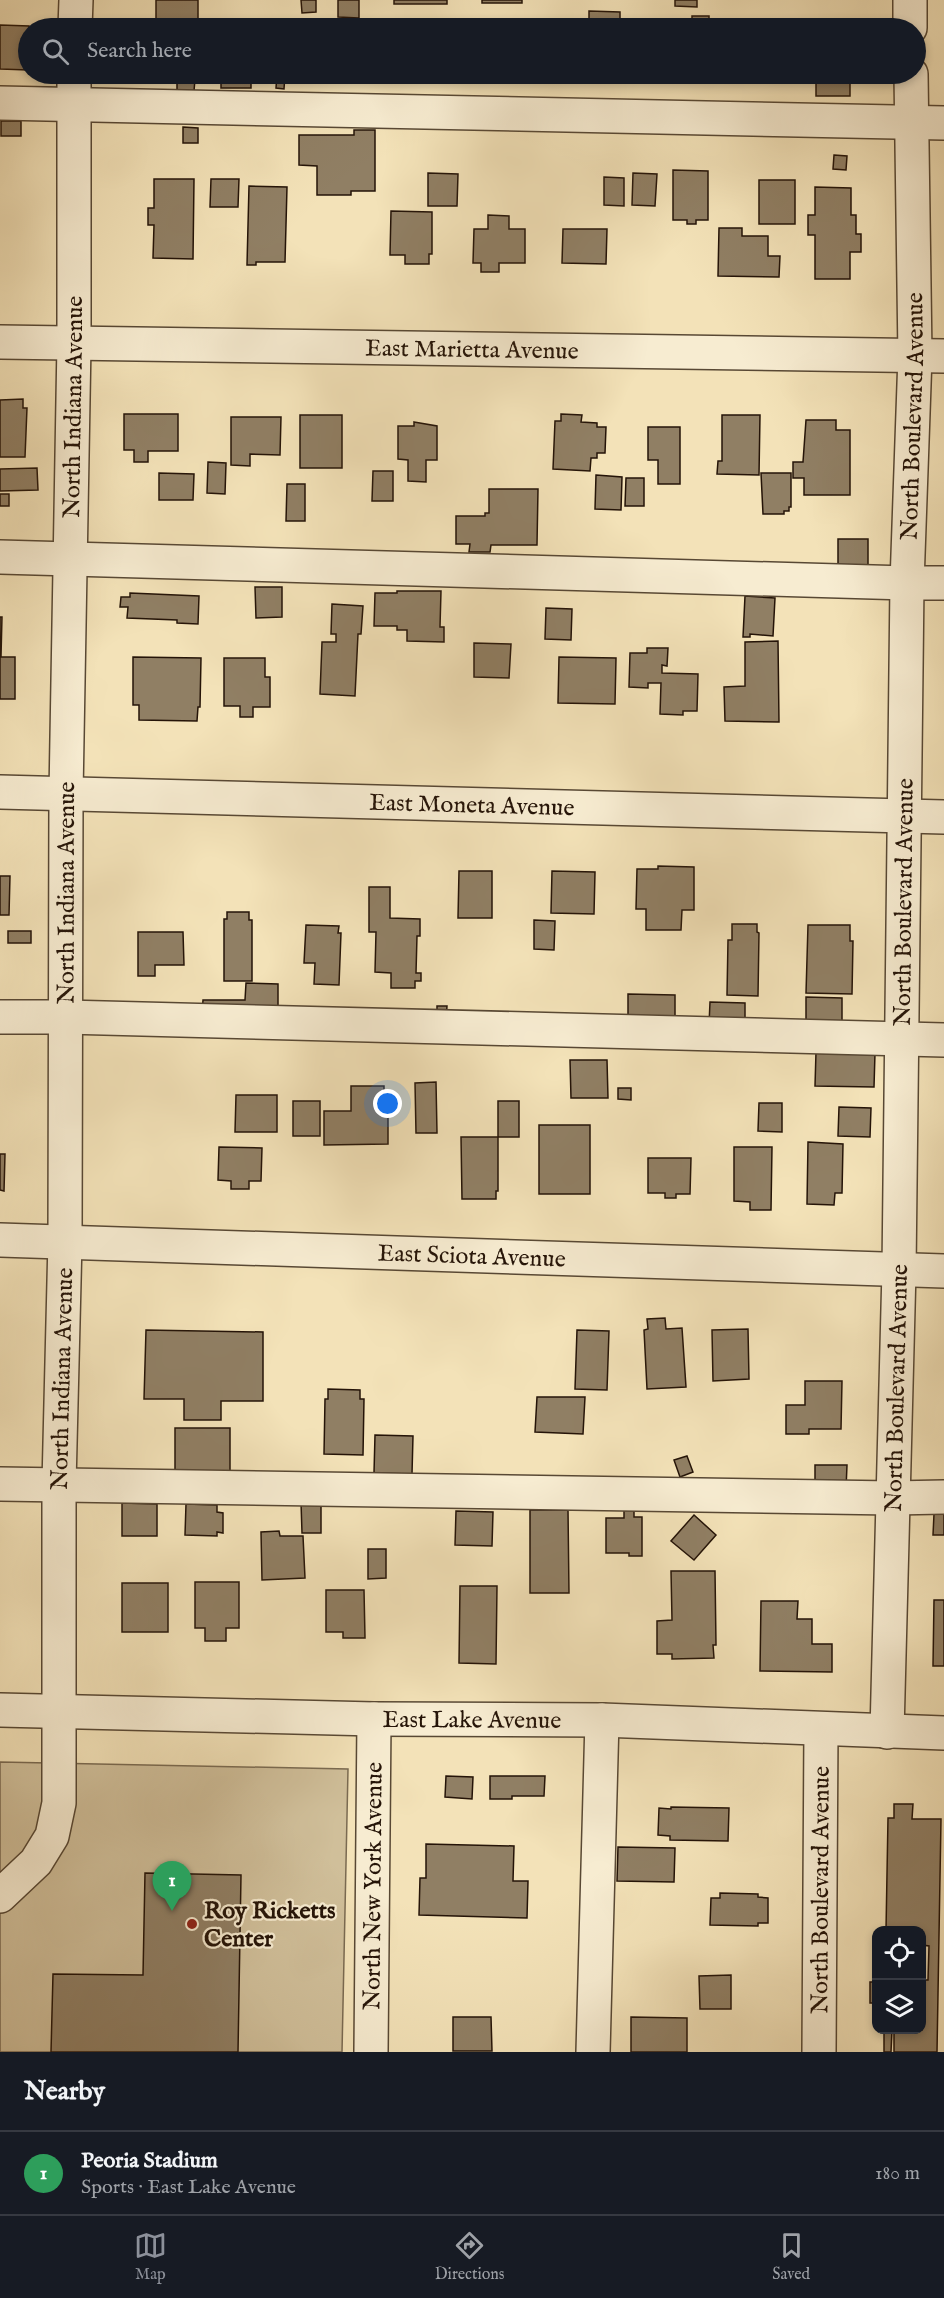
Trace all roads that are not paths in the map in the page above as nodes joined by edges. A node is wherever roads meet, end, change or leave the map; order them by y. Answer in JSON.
{"nodes":[{"id":1,"x":76,"y":0,"type":"edge"},
{"id":2,"x":910,"y":0,"type":"edge"},
{"id":3,"x":75,"y":18,"type":"edge"},
{"id":4,"x":910,"y":18,"type":"edge"},
{"id":5,"x":914,"y":84,"type":"edge"},
{"id":6,"x":74,"y":89,"type":"edge"},
{"id":7,"x":0,"y":103,"type":"edge"},
{"id":8,"x":928,"y":123,"type":"edge"},
{"id":9,"x":0,"y":342,"type":"edge"},
{"id":10,"x":74,"y":343,"type":"junction"},
{"id":11,"x":929,"y":356,"type":"edge"},
{"id":12,"x":0,"y":557,"type":"edge"},
{"id":13,"x":70,"y":559,"type":"junction"},
{"id":14,"x":944,"y":583,"type":"edge"},
{"id":15,"x":907,"y":584,"type":"junction"},
{"id":16,"x":0,"y":792,"type":"edge"},
{"id":17,"x":66,"y":794,"type":"junction"},
{"id":18,"x":903,"y":816,"type":"junction"},
{"id":19,"x":944,"y":817,"type":"edge"},
{"id":20,"x":0,"y":1017,"type":"edge"},
{"id":21,"x":66,"y":1017,"type":"junction"},
{"id":22,"x":901,"y":1039,"type":"junction"},
{"id":23,"x":944,"y":1040,"type":"edge"},
{"id":24,"x":0,"y":1240,"type":"edge"},
{"id":25,"x":65,"y":1241,"type":"junction"},
{"id":26,"x":899,"y":1270,"type":"junction"},
{"id":27,"x":944,"y":1271,"type":"edge"},
{"id":28,"x":0,"y":1484,"type":"edge"},
{"id":29,"x":59,"y":1484,"type":"junction"},
{"id":30,"x":944,"y":1497,"type":"edge"},
{"id":31,"x":893,"y":1498,"type":"junction"},
{"id":32,"x":0,"y":1710,"type":"edge"},
{"id":33,"x":58,"y":1711,"type":"junction"},
{"id":34,"x":374,"y":1719,"type":"junction"},
{"id":35,"x":602,"y":1720,"type":"junction"},
{"id":36,"x":820,"y":1729,"type":"junction"},
{"id":37,"x":887,"y":1732,"type":"junction"},
{"id":38,"x":944,"y":1733,"type":"edge"},
{"id":39,"x":0,"y":1896,"type":"edge"},
{"id":40,"x":371,"y":2052,"type":"edge"},
{"id":41,"x":594,"y":2052,"type":"edge"},
{"id":42,"x":819,"y":2052,"type":"edge"}],
"edges":[{"from":1,"to":3,"type":"street"},
{"from":2,"to":4,"type":"street"},
{"from":5,"to":8,"type":"street","name":"North Boulevard Avenue"},
{"from":6,"to":7,"type":"street"},
{"from":6,"to":8,"type":"street"},
{"from":6,"to":10,"type":"street","name":"North Indiana Avenue"},
{"from":8,"to":11,"type":"street","name":"North Boulevard Avenue"},
{"from":9,"to":10,"type":"street","name":"East Marietta Avenue"},
{"from":10,"to":11,"type":"street","name":"East Marietta Avenue"},
{"from":10,"to":13,"type":"street","name":"North Indiana Avenue"},
{"from":11,"to":15,"type":"street","name":"North Boulevard Avenue"},
{"from":12,"to":13,"type":"street"},
{"from":13,"to":15,"type":"street"},
{"from":13,"to":17,"type":"street","name":"North Indiana Avenue"},
{"from":14,"to":15,"type":"street"},
{"from":15,"to":18,"type":"street","name":"North Boulevard Avenue"},
{"from":16,"to":17,"type":"street","name":"East Moneta Avenue"},
{"from":17,"to":18,"type":"street","name":"East Moneta Avenue"},
{"from":17,"to":21,"type":"street","name":"North Indiana Avenue"},
{"from":18,"to":19,"type":"street","name":"East Moneta Avenue"},
{"from":18,"to":22,"type":"street","name":"North Boulevard Avenue"},
{"from":20,"to":21,"type":"street"},
{"from":21,"to":22,"type":"street"},
{"from":21,"to":25,"type":"street","name":"North Indiana Avenue"},
{"from":22,"to":23,"type":"street"},
{"from":22,"to":26,"type":"street","name":"North Boulevard Avenue"},
{"from":24,"to":25,"type":"street","name":"East Sciota Avenue"},
{"from":25,"to":26,"type":"street","name":"East Sciota Avenue"},
{"from":25,"to":29,"type":"street","name":"North Indiana Avenue"},
{"from":26,"to":27,"type":"street","name":"East Sciota Avenue"},
{"from":26,"to":31,"type":"street","name":"North Boulevard Avenue"},
{"from":28,"to":29,"type":"street"},
{"from":29,"to":31,"type":"street"},
{"from":29,"to":33,"type":"street","name":"North Indiana Avenue"},
{"from":30,"to":31,"type":"street"},
{"from":31,"to":37,"type":"street","name":"North Boulevard Avenue"},
{"from":32,"to":33,"type":"street","name":"East Lake Avenue"},
{"from":33,"to":34,"type":"street","name":"East Lake Avenue"},
{"from":33,"to":39,"type":"street","name":"North Indiana Avenue"},
{"from":34,"to":35,"type":"street","name":"East Lake Avenue"},
{"from":34,"to":40,"type":"street","name":"North New York Avenue"},
{"from":35,"to":36,"type":"street","name":"East Lake Avenue"},
{"from":35,"to":41,"type":"street"},
{"from":36,"to":37,"type":"street","name":"East Lake Avenue"},
{"from":36,"to":42,"type":"street","name":"North Boulevard Avenue"},
{"from":37,"to":38,"type":"street","name":"East Lake Avenue"}]}
